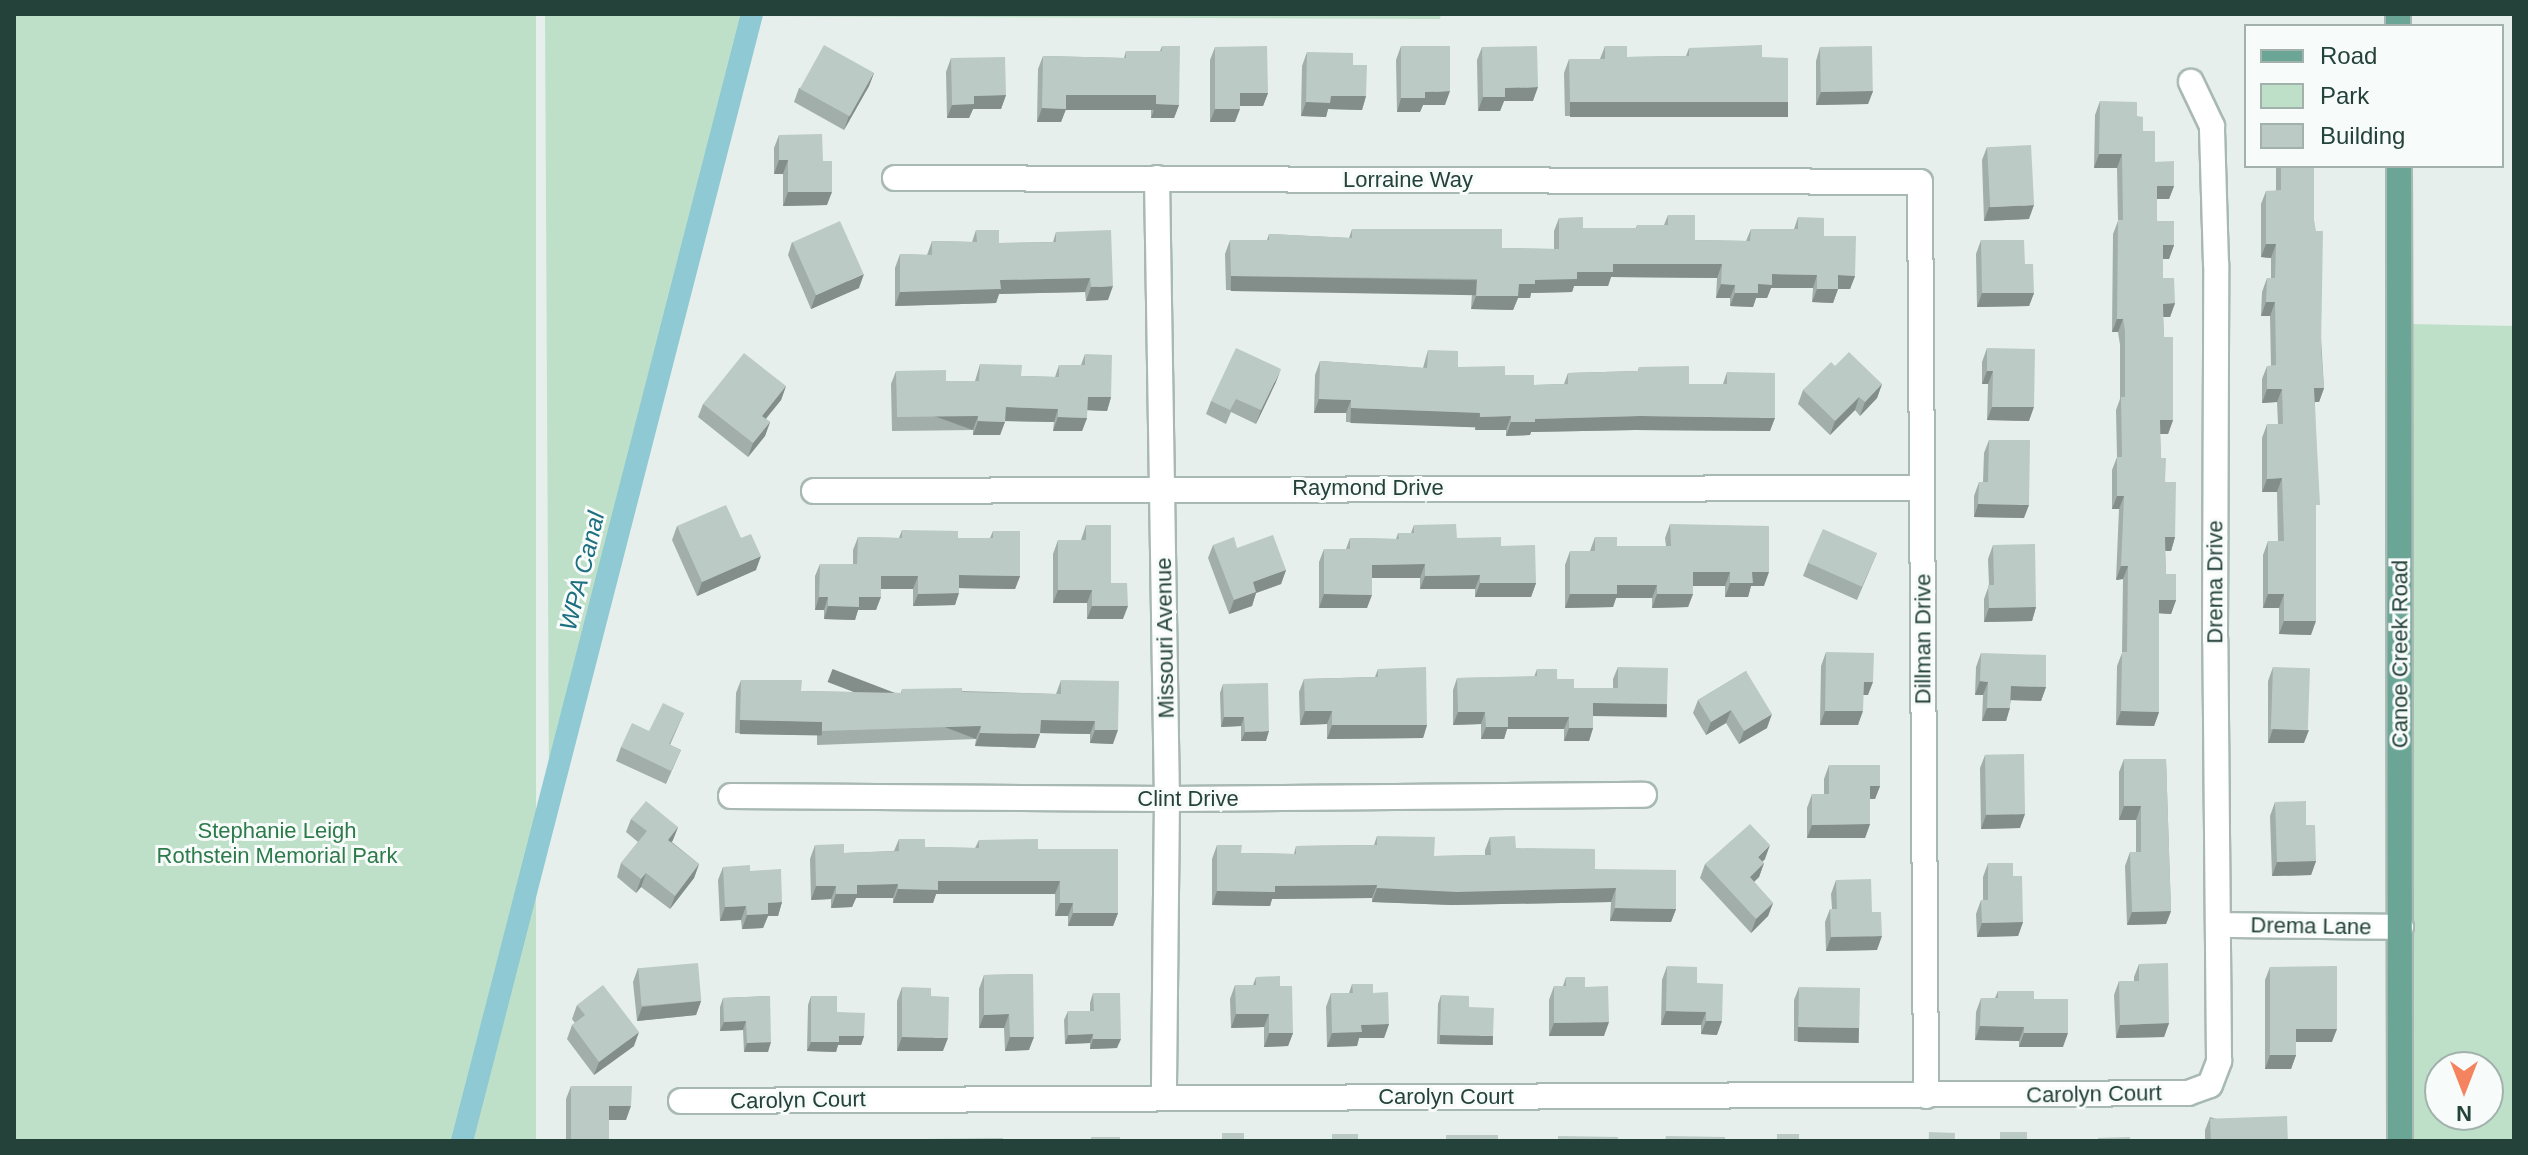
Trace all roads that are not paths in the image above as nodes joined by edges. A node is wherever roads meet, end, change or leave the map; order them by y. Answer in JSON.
{"nodes":[{"id":1,"x":2191,"y":82,"type":"dead end"},
{"id":2,"x":2399,"y":168,"type":"edge"},
{"id":3,"x":895,"y":178,"type":"dead end"},
{"id":4,"x":1157,"y":178,"type":"junction"},
{"id":5,"x":1920,"y":182,"type":"joint"},
{"id":6,"x":1163,"y":488,"type":"junction"},
{"id":7,"x":1922,"y":488,"type":"junction"},
{"id":8,"x":814,"y":491,"type":"dead end"},
{"id":9,"x":1644,"y":795,"type":"dead end"},
{"id":10,"x":731,"y":796,"type":"dead end"},
{"id":11,"x":1167,"y":799,"type":"junction"},
{"id":12,"x":2220,"y":925,"type":"junction"},
{"id":13,"x":2401,"y":927,"type":"junction"},
{"id":14,"x":2210,"y":1085,"type":"joint"},
{"id":15,"x":1926,"y":1096,"type":"junction"},
{"id":16,"x":1164,"y":1097,"type":"junction"},
{"id":17,"x":681,"y":1101,"type":"dead end"},
{"id":18,"x":2400,"y":1141,"type":"edge"}],
"edges":[{"from":1,"to":12,"type":"street","name":"Drema Drive"},
{"from":2,"to":13,"type":"main road","name":"Canoe Creek Road"},
{"from":3,"to":4,"type":"street","name":"Lorraine Way"},
{"from":4,"to":5,"type":"street","name":"Lorraine Way"},
{"from":4,"to":6,"type":"street","name":"Missouri Avenue"},
{"from":5,"to":7,"type":"street","name":"Dillman Drive"},
{"from":6,"to":7,"type":"street","name":"Raymond Drive"},
{"from":6,"to":8,"type":"street","name":"Raymond Drive"},
{"from":6,"to":11,"type":"street","name":"Missouri Avenue"},
{"from":7,"to":15,"type":"street","name":"Dillman Drive"},
{"from":9,"to":11,"type":"street","name":"Clint Drive"},
{"from":10,"to":11,"type":"street","name":"Clint Drive"},
{"from":11,"to":16,"type":"street","name":"Missouri Avenue"},
{"from":12,"to":13,"type":"street","name":"Drema Lane"},
{"from":12,"to":14,"type":"street","name":"Drema Drive"},
{"from":13,"to":18,"type":"main road","name":"Canoe Creek Road"},
{"from":14,"to":15,"type":"street","name":"Carolyn Court"},
{"from":15,"to":16,"type":"street","name":"Carolyn Court"},
{"from":16,"to":17,"type":"street","name":"Carolyn Court"}]}
